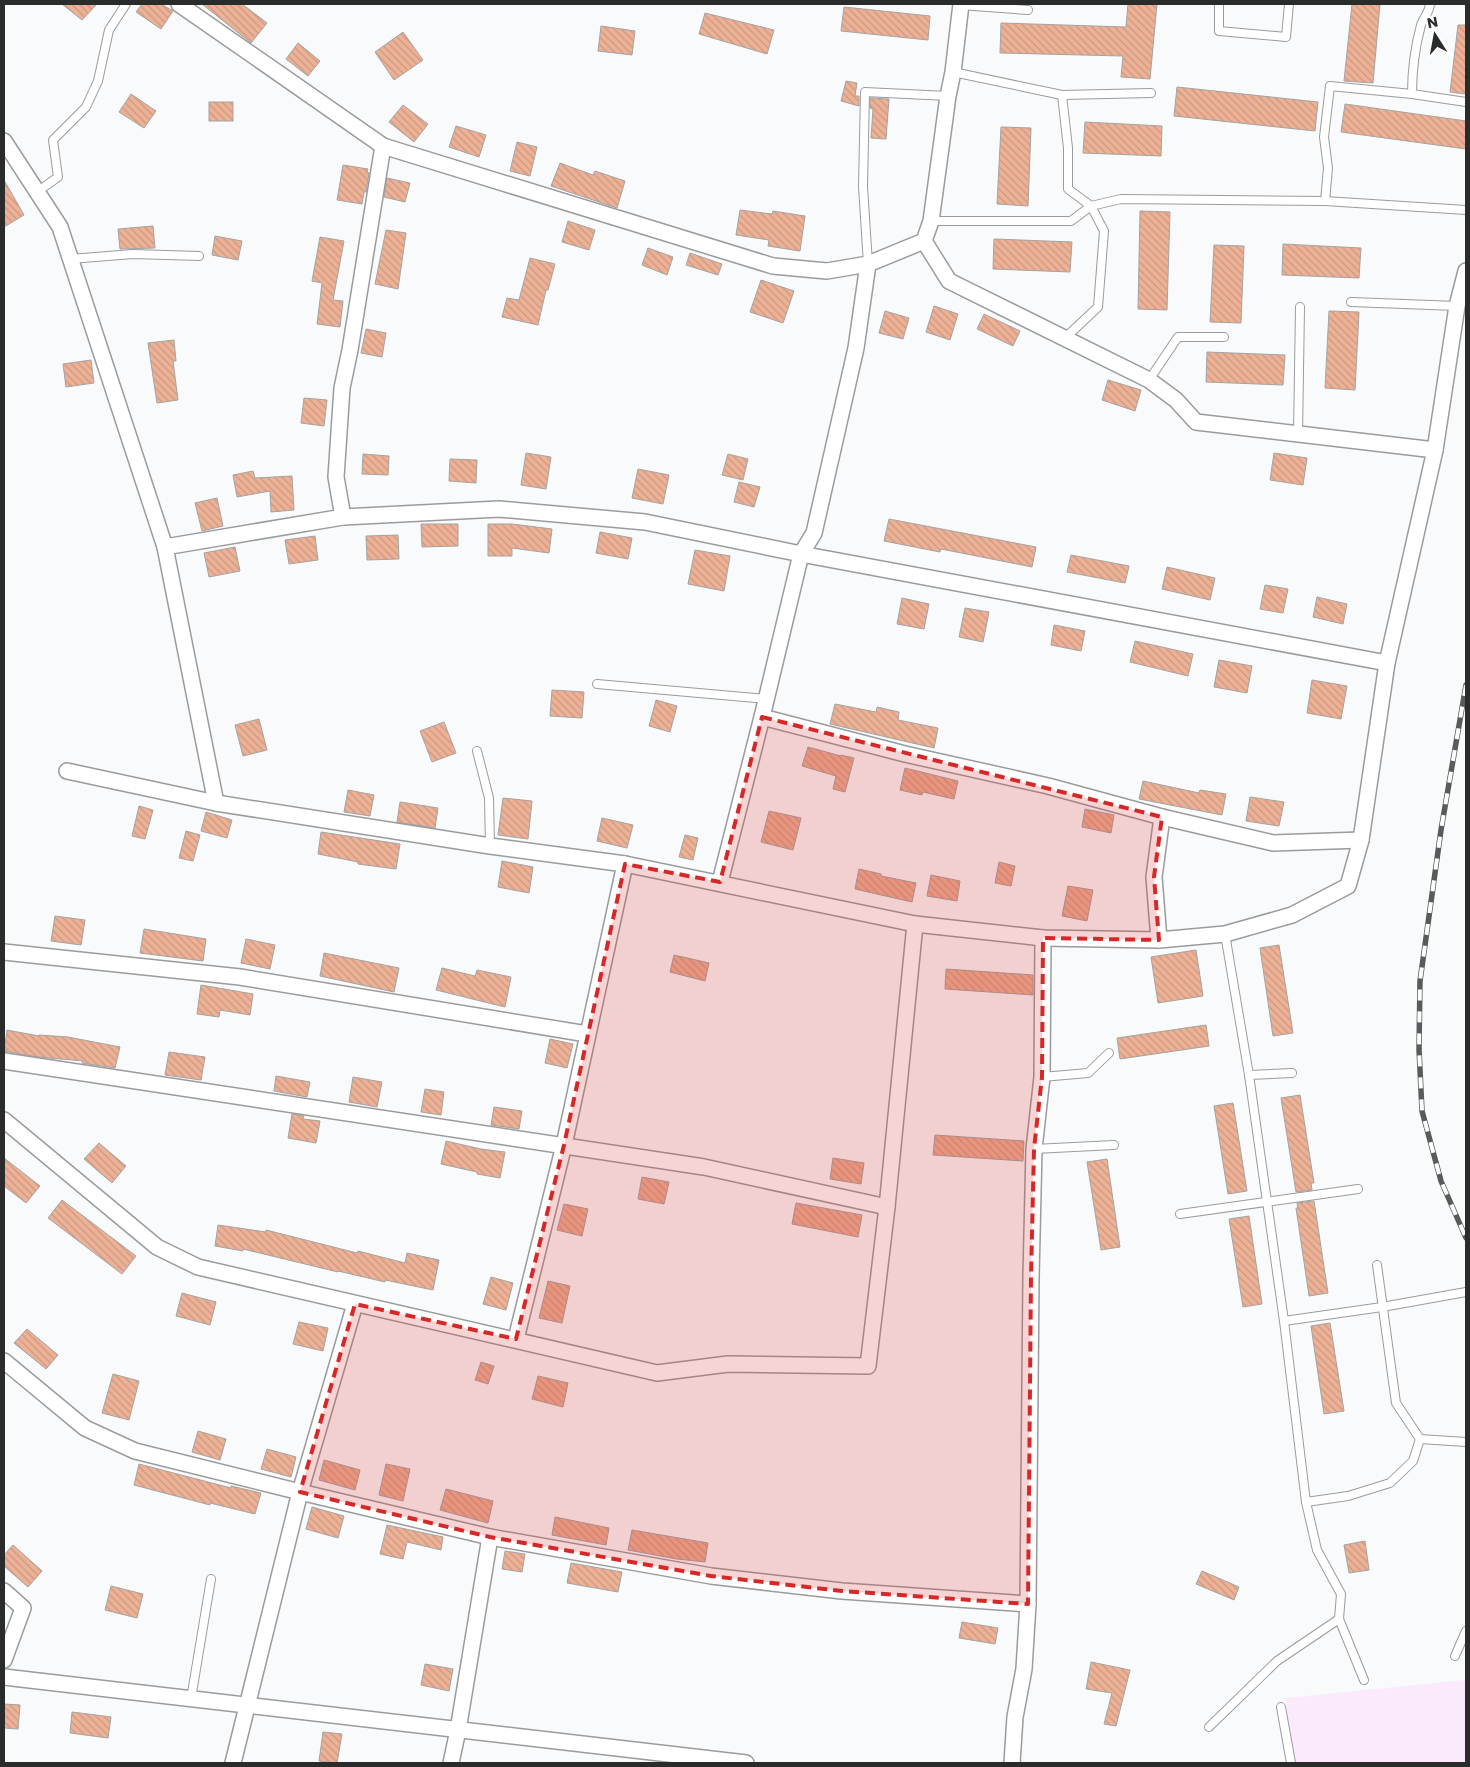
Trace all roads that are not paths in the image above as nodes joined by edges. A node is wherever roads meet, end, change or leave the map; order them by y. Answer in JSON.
{"nodes":[{"id":1,"x":126,"y":4,"type":"edge"},
{"id":2,"x":180,"y":4,"type":"edge"},
{"id":3,"x":1219,"y":4,"type":"edge"},
{"id":4,"x":1289,"y":4,"type":"edge"},
{"id":5,"x":1430,"y":4,"type":"edge"},
{"id":6,"x":960,"y":5,"type":"edge"},
{"id":7,"x":1028,"y":10,"type":"dead end"},
{"id":8,"x":954,"y":72,"type":"junction"},
{"id":9,"x":1151,"y":93,"type":"dead end"},
{"id":10,"x":1412,"y":94,"type":"junction"},
{"id":11,"x":1062,"y":95,"type":"junction"},
{"id":12,"x":948,"y":96,"type":"junction"},
{"id":13,"x":1466,"y":102,"type":"edge"},
{"id":14,"x":4,"y":141,"type":"edge"},
{"id":15,"x":383,"y":146,"type":"junction"},
{"id":16,"x":37,"y":192,"type":"junction"},
{"id":17,"x":1325,"y":201,"type":"junction"},
{"id":18,"x":1091,"y":206,"type":"junction"},
{"id":19,"x":1466,"y":210,"type":"edge"},
{"id":20,"x":931,"y":221,"type":"junction"},
{"id":21,"x":924,"y":240,"type":"junction"},
{"id":22,"x":199,"y":256,"type":"dead end"},
{"id":23,"x":70,"y":259,"type":"junction"},
{"id":24,"x":868,"y":264,"type":"junction"},
{"id":25,"x":1466,"y":271,"type":"edge"},
{"id":26,"x":1351,"y":302,"type":"dead end"},
{"id":27,"x":1457,"y":306,"type":"junction"},
{"id":28,"x":1300,"y":307,"type":"dead end"},
{"id":29,"x":1224,"y":337,"type":"dead end"},
{"id":30,"x":1065,"y":338,"type":"junction"},
{"id":31,"x":1149,"y":380,"type":"junction"},
{"id":32,"x":1298,"y":434,"type":"junction"},
{"id":33,"x":1435,"y":450,"type":"junction"},
{"id":34,"x":343,"y":517,"type":"junction"},
{"id":35,"x":165,"y":548,"type":"junction"},
{"id":36,"x":801,"y":554,"type":"junction"},
{"id":37,"x":1387,"y":663,"type":"junction"},
{"id":38,"x":597,"y":684,"type":"dead end"},
{"id":39,"x":766,"y":699,"type":"junction"},
{"id":40,"x":762,"y":717,"type":"junction"},
{"id":41,"x":477,"y":751,"type":"dead end"},
{"id":42,"x":67,"y":771,"type":"dead end"},
{"id":43,"x":216,"y":803,"type":"junction"},
{"id":44,"x":1162,"y":817,"type":"junction"},
{"id":45,"x":1361,"y":840,"type":"junction"},
{"id":46,"x":490,"y":846,"type":"junction"},
{"id":47,"x":625,"y":864,"type":"junction"},
{"id":48,"x":720,"y":882,"type":"junction"},
{"id":49,"x":915,"y":924,"type":"junction"},
{"id":50,"x":1225,"y":934,"type":"junction"},
{"id":51,"x":1043,"y":938,"type":"junction"},
{"id":52,"x":1160,"y":940,"type":"junction"},
{"id":53,"x":4,"y":952,"type":"edge"},
{"id":54,"x":587,"y":1034,"type":"junction"},
{"id":55,"x":1109,"y":1053,"type":"dead end"},
{"id":56,"x":4,"y":1061,"type":"edge"},
{"id":57,"x":1292,"y":1073,"type":"dead end"},
{"id":58,"x":1249,"y":1075,"type":"junction"},
{"id":59,"x":1042,"y":1077,"type":"junction"},
{"id":60,"x":4,"y":1120,"type":"edge"},
{"id":61,"x":564,"y":1145,"type":"junction"},
{"id":62,"x":1114,"y":1146,"type":"dead end"},
{"id":63,"x":1034,"y":1149,"type":"junction"},
{"id":64,"x":1358,"y":1188,"type":"dead end"},
{"id":65,"x":1267,"y":1202,"type":"junction"},
{"id":66,"x":887,"y":1207,"type":"junction"},
{"id":67,"x":1180,"y":1214,"type":"dead end"},
{"id":68,"x":1378,"y":1265,"type":"dead end"},
{"id":69,"x":1466,"y":1292,"type":"edge"},
{"id":70,"x":355,"y":1304,"type":"junction"},
{"id":71,"x":1382,"y":1307,"type":"junction"},
{"id":72,"x":1284,"y":1321,"type":"junction"},
{"id":73,"x":516,"y":1339,"type":"junction"},
{"id":74,"x":4,"y":1361,"type":"edge"},
{"id":75,"x":1420,"y":1439,"type":"junction"},
{"id":76,"x":1466,"y":1442,"type":"edge"},
{"id":77,"x":300,"y":1492,"type":"junction"},
{"id":78,"x":1306,"y":1502,"type":"junction"},
{"id":79,"x":490,"y":1537,"type":"junction"},
{"id":80,"x":211,"y":1579,"type":"dead end"},
{"id":81,"x":4,"y":1591,"type":"edge"},
{"id":82,"x":1028,"y":1604,"type":"junction"},
{"id":83,"x":1340,"y":1619,"type":"junction"},
{"id":84,"x":1466,"y":1631,"type":"edge"},
{"id":85,"x":1456,"y":1656,"type":"dead end"},
{"id":86,"x":4,"y":1660,"type":"edge"},
{"id":87,"x":4,"y":1677,"type":"edge"},
{"id":88,"x":1364,"y":1680,"type":"dead end"},
{"id":89,"x":191,"y":1699,"type":"junction"},
{"id":90,"x":247,"y":1706,"type":"junction"},
{"id":91,"x":1281,"y":1707,"type":"dead end"},
{"id":92,"x":1209,"y":1727,"type":"dead end"},
{"id":93,"x":458,"y":1730,"type":"junction"},
{"id":94,"x":233,"y":1763,"type":"edge"},
{"id":95,"x":451,"y":1763,"type":"edge"},
{"id":96,"x":746,"y":1763,"type":"edge"},
{"id":97,"x":1012,"y":1763,"type":"edge"},
{"id":98,"x":1291,"y":1763,"type":"edge"}],
"edges":[{"from":1,"to":16,"type":"lane"},
{"from":2,"to":15,"type":"street"},
{"from":3,"to":4,"type":"lane"},
{"from":5,"to":10,"type":"lane"},
{"from":6,"to":7,"type":"lane"},
{"from":6,"to":8,"type":"street"},
{"from":8,"to":11,"type":"lane"},
{"from":8,"to":12,"type":"street"},
{"from":9,"to":11,"type":"lane"},
{"from":10,"to":13,"type":"lane"},
{"from":10,"to":17,"type":"lane"},
{"from":11,"to":18,"type":"lane"},
{"from":12,"to":20,"type":"street"},
{"from":12,"to":24,"type":"lane"},
{"from":14,"to":16,"type":"street"},
{"from":15,"to":24,"type":"street"},
{"from":15,"to":34,"type":"street"},
{"from":16,"to":23,"type":"street"},
{"from":17,"to":18,"type":"lane"},
{"from":17,"to":19,"type":"lane"},
{"from":18,"to":20,"type":"lane"},
{"from":18,"to":30,"type":"lane"},
{"from":20,"to":21,"type":"street"},
{"from":21,"to":24,"type":"street"},
{"from":21,"to":30,"type":"street"},
{"from":22,"to":23,"type":"lane"},
{"from":23,"to":35,"type":"street"},
{"from":24,"to":36,"type":"street"},
{"from":25,"to":27,"type":"street"},
{"from":26,"to":27,"type":"lane"},
{"from":27,"to":33,"type":"street"},
{"from":28,"to":32,"type":"lane"},
{"from":29,"to":31,"type":"lane"},
{"from":30,"to":31,"type":"street"},
{"from":31,"to":32,"type":"street"},
{"from":32,"to":33,"type":"street"},
{"from":33,"to":37,"type":"street"},
{"from":34,"to":35,"type":"street"},
{"from":34,"to":36,"type":"street"},
{"from":35,"to":43,"type":"street"},
{"from":36,"to":37,"type":"street"},
{"from":36,"to":39,"type":"street"},
{"from":37,"to":45,"type":"street"},
{"from":38,"to":39,"type":"lane"},
{"from":39,"to":40,"type":"street"},
{"from":40,"to":44,"type":"street"},
{"from":40,"to":48,"type":"street"},
{"from":41,"to":46,"type":"lane"},
{"from":42,"to":43,"type":"street"},
{"from":43,"to":46,"type":"street"},
{"from":44,"to":45,"type":"street"},
{"from":44,"to":52,"type":"street"},
{"from":45,"to":50,"type":"street"},
{"from":46,"to":47,"type":"street"},
{"from":47,"to":48,"type":"street"},
{"from":47,"to":54,"type":"street"},
{"from":48,"to":49,"type":"street"},
{"from":49,"to":51,"type":"street"},
{"from":49,"to":66,"type":"street"},
{"from":50,"to":52,"type":"street"},
{"from":50,"to":58,"type":"lane"},
{"from":51,"to":52,"type":"street"},
{"from":51,"to":59,"type":"street"},
{"from":53,"to":54,"type":"street"},
{"from":54,"to":61,"type":"street"},
{"from":55,"to":59,"type":"lane"},
{"from":56,"to":61,"type":"street"},
{"from":57,"to":58,"type":"lane"},
{"from":58,"to":65,"type":"lane"},
{"from":59,"to":63,"type":"street"},
{"from":60,"to":70,"type":"street"},
{"from":61,"to":66,"type":"street"},
{"from":61,"to":73,"type":"street"},
{"from":62,"to":63,"type":"lane"},
{"from":63,"to":82,"type":"street"},
{"from":64,"to":65,"type":"lane"},
{"from":65,"to":67,"type":"lane"},
{"from":65,"to":72,"type":"lane"},
{"from":66,"to":73,"type":"street"},
{"from":68,"to":71,"type":"lane"},
{"from":69,"to":71,"type":"lane"},
{"from":70,"to":73,"type":"street"},
{"from":70,"to":77,"type":"street"},
{"from":71,"to":72,"type":"lane"},
{"from":71,"to":75,"type":"lane"},
{"from":72,"to":78,"type":"lane"},
{"from":74,"to":77,"type":"street"},
{"from":75,"to":76,"type":"lane"},
{"from":75,"to":78,"type":"lane"},
{"from":77,"to":79,"type":"street"},
{"from":77,"to":90,"type":"street"},
{"from":78,"to":83,"type":"lane"},
{"from":79,"to":82,"type":"street"},
{"from":79,"to":93,"type":"street"},
{"from":80,"to":89,"type":"lane"},
{"from":81,"to":86,"type":"street"},
{"from":82,"to":97,"type":"street"},
{"from":83,"to":88,"type":"lane"},
{"from":83,"to":92,"type":"lane"},
{"from":84,"to":85,"type":"lane"},
{"from":87,"to":89,"type":"street"},
{"from":89,"to":90,"type":"street"},
{"from":90,"to":93,"type":"street"},
{"from":90,"to":94,"type":"street"},
{"from":91,"to":98,"type":"lane"},
{"from":93,"to":95,"type":"street"},
{"from":93,"to":96,"type":"street"}]}
